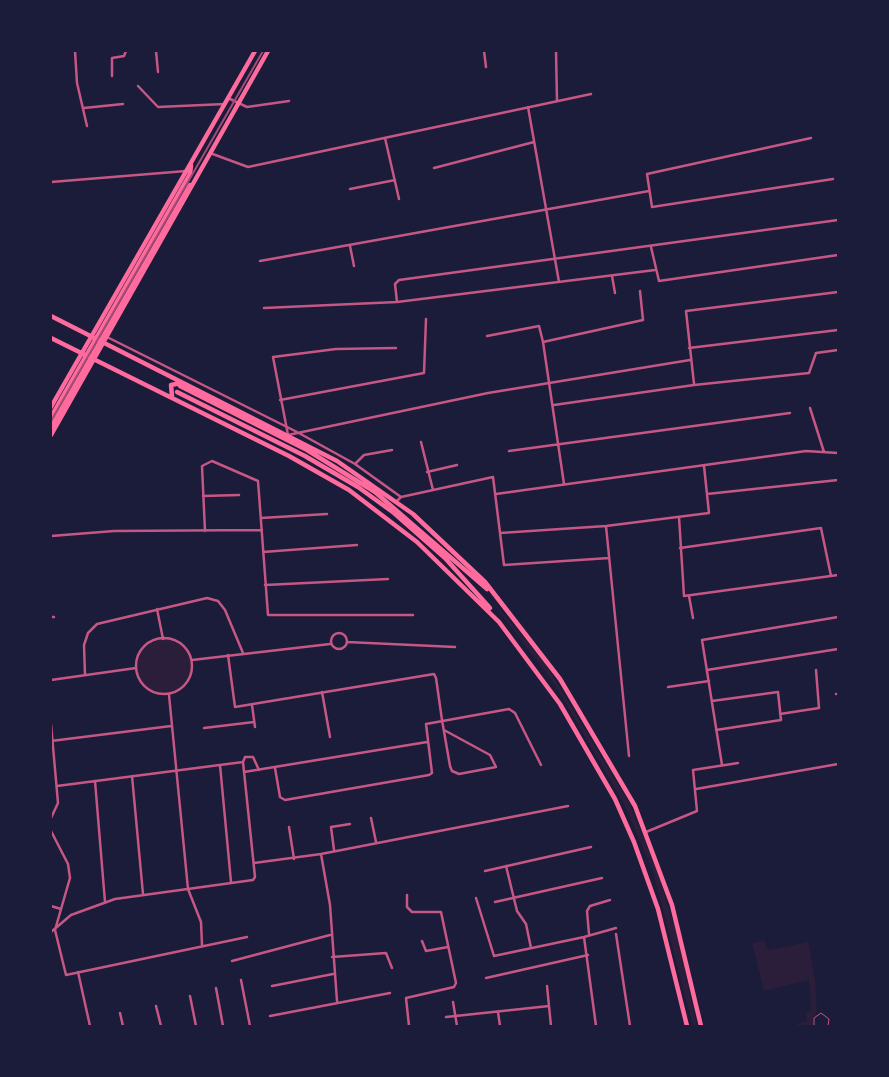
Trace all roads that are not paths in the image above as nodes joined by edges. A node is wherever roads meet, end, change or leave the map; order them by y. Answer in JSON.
{"nodes":[{"id":1,"x":75,"y":51,"type":"edge"},
{"id":2,"x":126,"y":51,"type":"edge"},
{"id":3,"x":156,"y":51,"type":"edge"},
{"id":4,"x":255,"y":51,"type":"edge"},
{"id":5,"x":268,"y":51,"type":"edge"},
{"id":6,"x":484,"y":51,"type":"edge"},
{"id":7,"x":556,"y":51,"type":"edge"},
{"id":8,"x":486,"y":67,"type":"dead end"},
{"id":9,"x":158,"y":72,"type":"dead end"},
{"id":10,"x":112,"y":76,"type":"dead end"},
{"id":11,"x":138,"y":86,"type":"dead end"},
{"id":12,"x":591,"y":94,"type":"dead end"},
{"id":13,"x":226,"y":101,"type":"junction"},
{"id":14,"x":289,"y":101,"type":"dead end"},
{"id":15,"x":557,"y":101,"type":"junction"},
{"id":16,"x":122,"y":104,"type":"dead end"},
{"id":17,"x":238,"y":104,"type":"junction"},
{"id":18,"x":528,"y":107,"type":"junction"},
{"id":19,"x":84,"y":108,"type":"junction"},
{"id":20,"x":88,"y":126,"type":"dead end"},
{"id":21,"x":385,"y":138,"type":"junction"},
{"id":22,"x":811,"y":138,"type":"dead end"},
{"id":23,"x":534,"y":142,"type":"junction"},
{"id":24,"x":210,"y":153,"type":"junction"},
{"id":25,"x":191,"y":163,"type":"junction"},
{"id":26,"x":434,"y":168,"type":"dead end"},
{"id":27,"x":186,"y":171,"type":"junction"},
{"id":28,"x":198,"y":175,"type":"junction"},
{"id":29,"x":833,"y":179,"type":"dead end"},
{"id":30,"x":394,"y":180,"type":"junction"},
{"id":31,"x":51,"y":182,"type":"edge"},
{"id":32,"x":350,"y":190,"type":"dead end"},
{"id":33,"x":649,"y":191,"type":"junction"},
{"id":34,"x":399,"y":199,"type":"dead end"},
{"id":35,"x":545,"y":210,"type":"junction"},
{"id":36,"x":167,"y":220,"type":"junction"},
{"id":37,"x":838,"y":220,"type":"edge"},
{"id":38,"x":350,"y":246,"type":"junction"},
{"id":39,"x":651,"y":247,"type":"junction"},
{"id":40,"x":838,"y":255,"type":"edge"},
{"id":41,"x":555,"y":259,"type":"junction"},
{"id":42,"x":260,"y":261,"type":"dead end"},
{"id":43,"x":354,"y":265,"type":"dead end"},
{"id":44,"x":655,"y":270,"type":"junction"},
{"id":45,"x":612,"y":276,"type":"junction"},
{"id":46,"x":559,"y":282,"type":"junction"},
{"id":47,"x":639,"y":291,"type":"dead end"},
{"id":48,"x":838,"y":292,"type":"edge"},
{"id":49,"x":615,"y":293,"type":"dead end"},
{"id":50,"x":116,"y":296,"type":"junction"},
{"id":51,"x":128,"y":302,"type":"junction"},
{"id":52,"x":397,"y":302,"type":"junction"},
{"id":53,"x":264,"y":308,"type":"dead end"},
{"id":54,"x":51,"y":316,"type":"edge"},
{"id":55,"x":426,"y":319,"type":"dead end"},
{"id":56,"x":838,"y":330,"type":"edge"},
{"id":57,"x":92,"y":336,"type":"junction"},
{"id":58,"x":488,"y":336,"type":"dead end"},
{"id":59,"x":51,"y":338,"type":"edge"},
{"id":60,"x":105,"y":340,"type":"junction"},
{"id":61,"x":544,"y":342,"type":"junction"},
{"id":62,"x":396,"y":348,"type":"dead end"},
{"id":63,"x":690,"y":348,"type":"junction"},
{"id":64,"x":838,"y":350,"type":"edge"},
{"id":65,"x":82,"y":353,"type":"junction"},
{"id":66,"x":94,"y":359,"type":"junction"},
{"id":67,"x":690,"y":360,"type":"junction"},
{"id":68,"x":66,"y":380,"type":"junction"},
{"id":69,"x":550,"y":383,"type":"junction"},
{"id":70,"x":183,"y":384,"type":"junction"},
{"id":71,"x":694,"y":385,"type":"junction"},
{"id":72,"x":78,"y":388,"type":"junction"},
{"id":73,"x":177,"y":392,"type":"dead end"},
{"id":74,"x":175,"y":399,"type":"junction"},
{"id":75,"x":279,"y":400,"type":"junction"},
{"id":76,"x":554,"y":405,"type":"junction"},
{"id":77,"x":51,"y":407,"type":"edge"},
{"id":78,"x":810,"y":408,"type":"dead end"},
{"id":79,"x":790,"y":413,"type":"dead end"},
{"id":80,"x":51,"y":417,"type":"edge"},
{"id":81,"x":285,"y":426,"type":"junction"},
{"id":82,"x":51,"y":427,"type":"edge"},
{"id":83,"x":297,"y":432,"type":"junction"},
{"id":84,"x":51,"y":435,"type":"edge"},
{"id":85,"x":288,"y":435,"type":"junction"},
{"id":86,"x":421,"y":442,"type":"dead end"},
{"id":87,"x":560,"y":444,"type":"junction"},
{"id":88,"x":392,"y":450,"type":"dead end"},
{"id":89,"x":509,"y":451,"type":"dead end"},
{"id":90,"x":824,"y":452,"type":"junction"},
{"id":91,"x":838,"y":453,"type":"edge"},
{"id":92,"x":355,"y":464,"type":"junction"},
{"id":93,"x":457,"y":465,"type":"dead end"},
{"id":94,"x":704,"y":466,"type":"junction"},
{"id":95,"x":427,"y":472,"type":"junction"},
{"id":96,"x":838,"y":480,"type":"edge"},
{"id":97,"x":564,"y":484,"type":"junction"},
{"id":98,"x":433,"y":490,"type":"junction"},
{"id":99,"x":496,"y":494,"type":"junction"},
{"id":100,"x":707,"y":494,"type":"junction"},
{"id":101,"x":239,"y":495,"type":"dead end"},
{"id":102,"x":203,"y":496,"type":"junction"},
{"id":103,"x":399,"y":499,"type":"junction"},
{"id":104,"x":327,"y":514,"type":"dead end"},
{"id":105,"x":679,"y":517,"type":"junction"},
{"id":106,"x":261,"y":518,"type":"junction"},
{"id":107,"x":607,"y":526,"type":"junction"},
{"id":108,"x":262,"y":530,"type":"junction"},
{"id":109,"x":205,"y":531,"type":"junction"},
{"id":110,"x":500,"y":533,"type":"junction"},
{"id":111,"x":51,"y":536,"type":"edge"},
{"id":112,"x":357,"y":545,"type":"dead end"},
{"id":113,"x":680,"y":548,"type":"junction"},
{"id":114,"x":263,"y":552,"type":"junction"},
{"id":115,"x":609,"y":558,"type":"junction"},
{"id":116,"x":838,"y":575,"type":"edge"},
{"id":117,"x":831,"y":576,"type":"junction"},
{"id":118,"x":388,"y":579,"type":"dead end"},
{"id":119,"x":265,"y":585,"type":"junction"},
{"id":120,"x":689,"y":596,"type":"junction"},
{"id":121,"x":157,"y":609,"type":"junction"},
{"id":122,"x":510,"y":611,"type":"junction"},
{"id":123,"x":413,"y":614,"type":"dead end"},
{"id":124,"x":838,"y":617,"type":"edge"},
{"id":125,"x":693,"y":618,"type":"dead end"},
{"id":126,"x":499,"y":622,"type":"junction"},
{"id":127,"x":163,"y":639,"type":"junction"},
{"id":128,"x":347,"y":642,"type":"junction"},
{"id":129,"x":330,"y":644,"type":"junction"},
{"id":130,"x":455,"y":646,"type":"dead end"},
{"id":131,"x":838,"y":649,"type":"edge"},
{"id":132,"x":243,"y":653,"type":"junction"},
{"id":133,"x":228,"y":655,"type":"junction"},
{"id":134,"x":192,"y":660,"type":"junction"},
{"id":135,"x":136,"y":668,"type":"junction"},
{"id":136,"x":707,"y":670,"type":"junction"},
{"id":137,"x":816,"y":670,"type":"dead end"},
{"id":138,"x":85,"y":675,"type":"junction"},
{"id":139,"x":51,"y":680,"type":"edge"},
{"id":140,"x":709,"y":681,"type":"junction"},
{"id":141,"x":668,"y":687,"type":"dead end"},
{"id":142,"x":322,"y":692,"type":"junction"},
{"id":143,"x":169,"y":695,"type":"junction"},
{"id":144,"x":712,"y":701,"type":"junction"},
{"id":145,"x":252,"y":705,"type":"junction"},
{"id":146,"x":780,"y":715,"type":"junction"},
{"id":147,"x":442,"y":720,"type":"junction"},
{"id":148,"x":51,"y":724,"type":"edge"},
{"id":149,"x":171,"y":726,"type":"junction"},
{"id":150,"x":204,"y":728,"type":"dead end"},
{"id":151,"x":444,"y":730,"type":"junction"},
{"id":152,"x":716,"y":730,"type":"junction"},
{"id":153,"x":330,"y":737,"type":"dead end"},
{"id":154,"x":52,"y":741,"type":"edge"},
{"id":155,"x":428,"y":741,"type":"junction"},
{"id":156,"x":629,"y":756,"type":"dead end"},
{"id":157,"x":738,"y":762,"type":"dead end"},
{"id":158,"x":243,"y":763,"type":"junction"},
{"id":159,"x":838,"y":764,"type":"edge"},
{"id":160,"x":220,"y":765,"type":"junction"},
{"id":161,"x":541,"y":765,"type":"dead end"},
{"id":162,"x":722,"y":765,"type":"junction"},
{"id":163,"x":275,"y":768,"type":"junction"},
{"id":164,"x":259,"y":770,"type":"junction"},
{"id":165,"x":175,"y":771,"type":"junction"},
{"id":166,"x":244,"y":772,"type":"junction"},
{"id":167,"x":132,"y":776,"type":"junction"},
{"id":168,"x":95,"y":781,"type":"junction"},
{"id":169,"x":57,"y":786,"type":"junction"},
{"id":170,"x":696,"y":789,"type":"junction"},
{"id":171,"x":568,"y":806,"type":"dead end"},
{"id":172,"x":51,"y":818,"type":"edge"},
{"id":173,"x":371,"y":818,"type":"dead end"},
{"id":174,"x":350,"y":824,"type":"dead end"},
{"id":175,"x":289,"y":827,"type":"dead end"},
{"id":176,"x":51,"y":831,"type":"edge"},
{"id":177,"x":646,"y":832,"type":"junction"},
{"id":178,"x":376,"y":843,"type":"junction"},
{"id":179,"x":591,"y":848,"type":"dead end"},
{"id":180,"x":334,"y":852,"type":"junction"},
{"id":181,"x":321,"y":854,"type":"junction"},
{"id":182,"x":294,"y":859,"type":"junction"},
{"id":183,"x":254,"y":863,"type":"junction"},
{"id":184,"x":506,"y":866,"type":"junction"},
{"id":185,"x":485,"y":871,"type":"dead end"},
{"id":186,"x":602,"y":878,"type":"dead end"},
{"id":187,"x":230,"y":882,"type":"junction"},
{"id":188,"x":188,"y":889,"type":"junction"},
{"id":189,"x":143,"y":894,"type":"junction"},
{"id":190,"x":407,"y":895,"type":"dead end"},
{"id":191,"x":476,"y":898,"type":"dead end"},
{"id":192,"x":514,"y":898,"type":"junction"},
{"id":193,"x":610,"y":900,"type":"dead end"},
{"id":194,"x":105,"y":902,"type":"junction"},
{"id":195,"x":495,"y":902,"type":"dead end"},
{"id":196,"x":51,"y":906,"type":"edge"},
{"id":197,"x":62,"y":909,"type":"junction"},
{"id":198,"x":616,"y":928,"type":"dead end"},
{"id":199,"x":53,"y":931,"type":"edge"},
{"id":200,"x":331,"y":934,"type":"junction"},
{"id":201,"x":616,"y":934,"type":"dead end"},
{"id":202,"x":587,"y":936,"type":"junction"},
{"id":203,"x":247,"y":937,"type":"dead end"},
{"id":204,"x":422,"y":940,"type":"dead end"},
{"id":205,"x":202,"y":945,"type":"junction"},
{"id":206,"x":448,"y":947,"type":"junction"},
{"id":207,"x":531,"y":948,"type":"junction"},
{"id":208,"x":588,"y":955,"type":"junction"},
{"id":209,"x":332,"y":957,"type":"junction"},
{"id":210,"x":232,"y":961,"type":"dead end"},
{"id":211,"x":392,"y":968,"type":"dead end"},
{"id":212,"x":78,"y":972,"type":"junction"},
{"id":213,"x":333,"y":974,"type":"junction"},
{"id":214,"x":486,"y":978,"type":"dead end"},
{"id":215,"x":241,"y":980,"type":"dead end"},
{"id":216,"x":272,"y":986,"type":"dead end"},
{"id":217,"x":547,"y":986,"type":"dead end"},
{"id":218,"x":216,"y":988,"type":"dead end"},
{"id":219,"x":390,"y":993,"type":"dead end"},
{"id":220,"x":190,"y":996,"type":"dead end"},
{"id":221,"x":337,"y":1001,"type":"junction"},
{"id":222,"x":453,"y":1002,"type":"dead end"},
{"id":223,"x":156,"y":1006,"type":"dead end"},
{"id":224,"x":549,"y":1006,"type":"junction"},
{"id":225,"x":498,"y":1012,"type":"junction"},
{"id":226,"x":120,"y":1013,"type":"dead end"},
{"id":227,"x":270,"y":1016,"type":"dead end"},
{"id":228,"x":455,"y":1016,"type":"junction"},
{"id":229,"x":446,"y":1017,"type":"dead end"},
{"id":230,"x":90,"y":1026,"type":"edge"},
{"id":231,"x":123,"y":1026,"type":"edge"},
{"id":232,"x":161,"y":1026,"type":"edge"},
{"id":233,"x":196,"y":1026,"type":"edge"},
{"id":234,"x":223,"y":1026,"type":"edge"},
{"id":235,"x":250,"y":1026,"type":"edge"},
{"id":236,"x":408,"y":1026,"type":"edge"},
{"id":237,"x":457,"y":1026,"type":"edge"},
{"id":238,"x":500,"y":1026,"type":"edge"},
{"id":239,"x":551,"y":1026,"type":"edge"},
{"id":240,"x":596,"y":1026,"type":"edge"},
{"id":241,"x":629,"y":1026,"type":"edge"},
{"id":242,"x":687,"y":1026,"type":"edge"},
{"id":243,"x":701,"y":1026,"type":"edge"},
{"id":244,"x":814,"y":1026,"type":"edge"},
{"id":245,"x":828,"y":1026,"type":"edge"}],
"edges":[{"from":1,"to":19,"type":"street"},
{"from":2,"to":10,"type":"street"},
{"from":3,"to":9,"type":"street"},
{"from":4,"to":13,"type":"main road"},
{"from":5,"to":17,"type":"main road"},
{"from":6,"to":8,"type":"street"},
{"from":7,"to":15,"type":"street"},
{"from":11,"to":13,"type":"street"},
{"from":12,"to":15,"type":"street"},
{"from":13,"to":17,"type":"street"},
{"from":13,"to":25,"type":"main road"},
{"from":14,"to":17,"type":"street"},
{"from":15,"to":18,"type":"street"},
{"from":16,"to":19,"type":"street"},
{"from":17,"to":24,"type":"main road"},
{"from":18,"to":21,"type":"street"},
{"from":18,"to":23,"type":"street"},
{"from":19,"to":20,"type":"street"},
{"from":21,"to":24,"type":"street"},
{"from":21,"to":30,"type":"street"},
{"from":22,"to":33,"type":"street"},
{"from":23,"to":26,"type":"street"},
{"from":23,"to":35,"type":"street"},
{"from":24,"to":28,"type":"main road"},
{"from":25,"to":27,"type":"main road"},
{"from":25,"to":36,"type":"main road"},
{"from":27,"to":31,"type":"street"},
{"from":27,"to":50,"type":"main road"},
{"from":28,"to":36,"type":"main road"},
{"from":28,"to":51,"type":"main road"},
{"from":29,"to":33,"type":"street"},
{"from":30,"to":32,"type":"street"},
{"from":30,"to":34,"type":"street"},
{"from":33,"to":35,"type":"street"},
{"from":35,"to":38,"type":"street"},
{"from":35,"to":41,"type":"street"},
{"from":36,"to":80,"type":"main road"},
{"from":36,"to":82,"type":"main road"},
{"from":37,"to":39,"type":"street"},
{"from":38,"to":42,"type":"street"},
{"from":38,"to":43,"type":"street"},
{"from":39,"to":41,"type":"street"},
{"from":39,"to":44,"type":"street"},
{"from":40,"to":44,"type":"street"},
{"from":41,"to":46,"type":"street"},
{"from":41,"to":52,"type":"street"},
{"from":44,"to":45,"type":"street"},
{"from":45,"to":46,"type":"street"},
{"from":45,"to":49,"type":"street"},
{"from":46,"to":52,"type":"street"},
{"from":47,"to":61,"type":"street"},
{"from":48,"to":63,"type":"street"},
{"from":50,"to":51,"type":"main road"},
{"from":50,"to":57,"type":"main road"},
{"from":51,"to":60,"type":"main road"},
{"from":52,"to":53,"type":"street"},
{"from":54,"to":57,"type":"main road"},
{"from":55,"to":75,"type":"street"},
{"from":56,"to":63,"type":"street"},
{"from":57,"to":60,"type":"main road"},
{"from":57,"to":65,"type":"main road"},
{"from":58,"to":61,"type":"street"},
{"from":59,"to":65,"type":"main road"},
{"from":60,"to":66,"type":"main road"},
{"from":60,"to":70,"type":"main road"},
{"from":60,"to":81,"type":"street"},
{"from":61,"to":69,"type":"street"},
{"from":62,"to":75,"type":"street"},
{"from":63,"to":67,"type":"street"},
{"from":64,"to":71,"type":"street"},
{"from":65,"to":66,"type":"main road"},
{"from":65,"to":68,"type":"main road"},
{"from":66,"to":72,"type":"main road"},
{"from":66,"to":74,"type":"main road"},
{"from":67,"to":69,"type":"street"},
{"from":67,"to":71,"type":"street"},
{"from":68,"to":72,"type":"main road"},
{"from":68,"to":77,"type":"main road"},
{"from":69,"to":76,"type":"street"},
{"from":69,"to":83,"type":"street"},
{"from":70,"to":74,"type":"main road"},
{"from":70,"to":85,"type":"main road"},
{"from":70,"to":122,"type":"main road"},
{"from":71,"to":76,"type":"street"},
{"from":72,"to":84,"type":"main road"},
{"from":73,"to":126,"type":"main road"},
{"from":74,"to":126,"type":"main road"},
{"from":75,"to":81,"type":"street"},
{"from":76,"to":87,"type":"street"},
{"from":78,"to":90,"type":"street"},
{"from":79,"to":87,"type":"street"},
{"from":81,"to":83,"type":"street"},
{"from":81,"to":85,"type":"street"},
{"from":83,"to":85,"type":"street"},
{"from":83,"to":92,"type":"street"},
{"from":85,"to":103,"type":"main road"},
{"from":86,"to":95,"type":"street"},
{"from":87,"to":89,"type":"street"},
{"from":87,"to":97,"type":"street"},
{"from":88,"to":92,"type":"street"},
{"from":90,"to":91,"type":"street"},
{"from":90,"to":94,"type":"street"},
{"from":92,"to":103,"type":"street"},
{"from":93,"to":95,"type":"street"},
{"from":94,"to":97,"type":"street"},
{"from":94,"to":100,"type":"street"},
{"from":95,"to":98,"type":"street"},
{"from":96,"to":100,"type":"street"},
{"from":97,"to":99,"type":"street"},
{"from":98,"to":99,"type":"street"},
{"from":98,"to":103,"type":"street"},
{"from":99,"to":110,"type":"street"},
{"from":100,"to":105,"type":"street"},
{"from":101,"to":102,"type":"street"},
{"from":102,"to":106,"type":"street"},
{"from":102,"to":109,"type":"street"},
{"from":103,"to":122,"type":"main road"},
{"from":104,"to":106,"type":"street"},
{"from":105,"to":107,"type":"street"},
{"from":105,"to":113,"type":"street"},
{"from":106,"to":108,"type":"street"},
{"from":107,"to":110,"type":"street"},
{"from":107,"to":115,"type":"street"},
{"from":108,"to":109,"type":"street"},
{"from":108,"to":114,"type":"street"},
{"from":109,"to":111,"type":"street"},
{"from":110,"to":115,"type":"street"},
{"from":112,"to":114,"type":"street"},
{"from":113,"to":117,"type":"street"},
{"from":113,"to":120,"type":"street"},
{"from":114,"to":119,"type":"street"},
{"from":115,"to":156,"type":"street"},
{"from":116,"to":117,"type":"street"},
{"from":117,"to":120,"type":"street"},
{"from":118,"to":119,"type":"street"},
{"from":119,"to":123,"type":"street"},
{"from":120,"to":125,"type":"street"},
{"from":121,"to":127,"type":"street"},
{"from":121,"to":132,"type":"street"},
{"from":121,"to":138,"type":"street"},
{"from":122,"to":177,"type":"main road"},
{"from":124,"to":136,"type":"street"},
{"from":126,"to":242,"type":"main road"},
{"from":127,"to":134,"type":"street"},
{"from":127,"to":135,"type":"street"},
{"from":128,"to":129,"type":"street"},
{"from":128,"to":129,"type":"street"},
{"from":128,"to":130,"type":"street"},
{"from":129,"to":132,"type":"street"},
{"from":131,"to":136,"type":"street"},
{"from":132,"to":133,"type":"street"},
{"from":133,"to":134,"type":"street"},
{"from":133,"to":145,"type":"street"},
{"from":134,"to":143,"type":"street"},
{"from":135,"to":138,"type":"street"},
{"from":135,"to":143,"type":"street"},
{"from":136,"to":140,"type":"street"},
{"from":137,"to":146,"type":"street"},
{"from":138,"to":139,"type":"street"},
{"from":140,"to":141,"type":"street"},
{"from":140,"to":144,"type":"street"},
{"from":142,"to":145,"type":"street"},
{"from":142,"to":147,"type":"street"},
{"from":142,"to":153,"type":"street"},
{"from":143,"to":149,"type":"street"},
{"from":144,"to":146,"type":"street"},
{"from":144,"to":152,"type":"street"},
{"from":145,"to":150,"type":"street"},
{"from":146,"to":152,"type":"street"},
{"from":147,"to":151,"type":"street"},
{"from":147,"to":155,"type":"street"},
{"from":147,"to":161,"type":"street"},
{"from":148,"to":154,"type":"street"},
{"from":149,"to":154,"type":"street"},
{"from":149,"to":165,"type":"street"},
{"from":151,"to":151,"type":"street"},
{"from":152,"to":162,"type":"street"},
{"from":154,"to":169,"type":"street"},
{"from":155,"to":163,"type":"street"},
{"from":155,"to":163,"type":"street"},
{"from":157,"to":162,"type":"street"},
{"from":158,"to":160,"type":"street"},
{"from":158,"to":164,"type":"street"},
{"from":158,"to":166,"type":"street"},
{"from":159,"to":170,"type":"street"},
{"from":160,"to":165,"type":"street"},
{"from":160,"to":187,"type":"street"},
{"from":162,"to":170,"type":"street"},
{"from":163,"to":164,"type":"street"},
{"from":164,"to":166,"type":"street"},
{"from":165,"to":167,"type":"street"},
{"from":165,"to":188,"type":"street"},
{"from":166,"to":183,"type":"street"},
{"from":167,"to":168,"type":"street"},
{"from":167,"to":189,"type":"street"},
{"from":168,"to":169,"type":"street"},
{"from":168,"to":194,"type":"street"},
{"from":169,"to":172,"type":"street"},
{"from":170,"to":177,"type":"street"},
{"from":171,"to":178,"type":"street"},
{"from":173,"to":178,"type":"street"},
{"from":174,"to":180,"type":"street"},
{"from":175,"to":182,"type":"street"},
{"from":176,"to":197,"type":"street"},
{"from":177,"to":243,"type":"main road"},
{"from":178,"to":180,"type":"street"},
{"from":179,"to":184,"type":"street"},
{"from":180,"to":181,"type":"street"},
{"from":181,"to":182,"type":"street"},
{"from":181,"to":200,"type":"street"},
{"from":182,"to":183,"type":"street"},
{"from":183,"to":187,"type":"street"},
{"from":184,"to":185,"type":"street"},
{"from":184,"to":192,"type":"street"},
{"from":186,"to":192,"type":"street"},
{"from":187,"to":188,"type":"street"},
{"from":188,"to":189,"type":"street"},
{"from":188,"to":205,"type":"street"},
{"from":189,"to":194,"type":"street"},
{"from":190,"to":206,"type":"street"},
{"from":191,"to":207,"type":"street"},
{"from":192,"to":195,"type":"street"},
{"from":192,"to":207,"type":"street"},
{"from":193,"to":202,"type":"street"},
{"from":194,"to":199,"type":"street"},
{"from":196,"to":197,"type":"street"},
{"from":197,"to":199,"type":"street"},
{"from":198,"to":202,"type":"street"},
{"from":199,"to":212,"type":"street"},
{"from":200,"to":209,"type":"street"},
{"from":200,"to":210,"type":"street"},
{"from":201,"to":241,"type":"street"},
{"from":202,"to":207,"type":"street"},
{"from":202,"to":208,"type":"street"},
{"from":203,"to":205,"type":"street"},
{"from":204,"to":206,"type":"street"},
{"from":205,"to":212,"type":"street"},
{"from":206,"to":236,"type":"street"},
{"from":208,"to":214,"type":"street"},
{"from":208,"to":240,"type":"street"},
{"from":209,"to":211,"type":"street"},
{"from":209,"to":213,"type":"street"},
{"from":212,"to":230,"type":"street"},
{"from":213,"to":216,"type":"street"},
{"from":213,"to":221,"type":"street"},
{"from":215,"to":235,"type":"street"},
{"from":217,"to":224,"type":"street"},
{"from":218,"to":234,"type":"street"},
{"from":219,"to":221,"type":"street"},
{"from":220,"to":233,"type":"street"},
{"from":221,"to":227,"type":"street"},
{"from":222,"to":228,"type":"street"},
{"from":223,"to":232,"type":"street"},
{"from":224,"to":225,"type":"street"},
{"from":224,"to":239,"type":"street"},
{"from":225,"to":228,"type":"street"},
{"from":225,"to":238,"type":"street"},
{"from":226,"to":231,"type":"street"},
{"from":228,"to":229,"type":"street"},
{"from":228,"to":237,"type":"street"},
{"from":244,"to":245,"type":"lane"}]}
